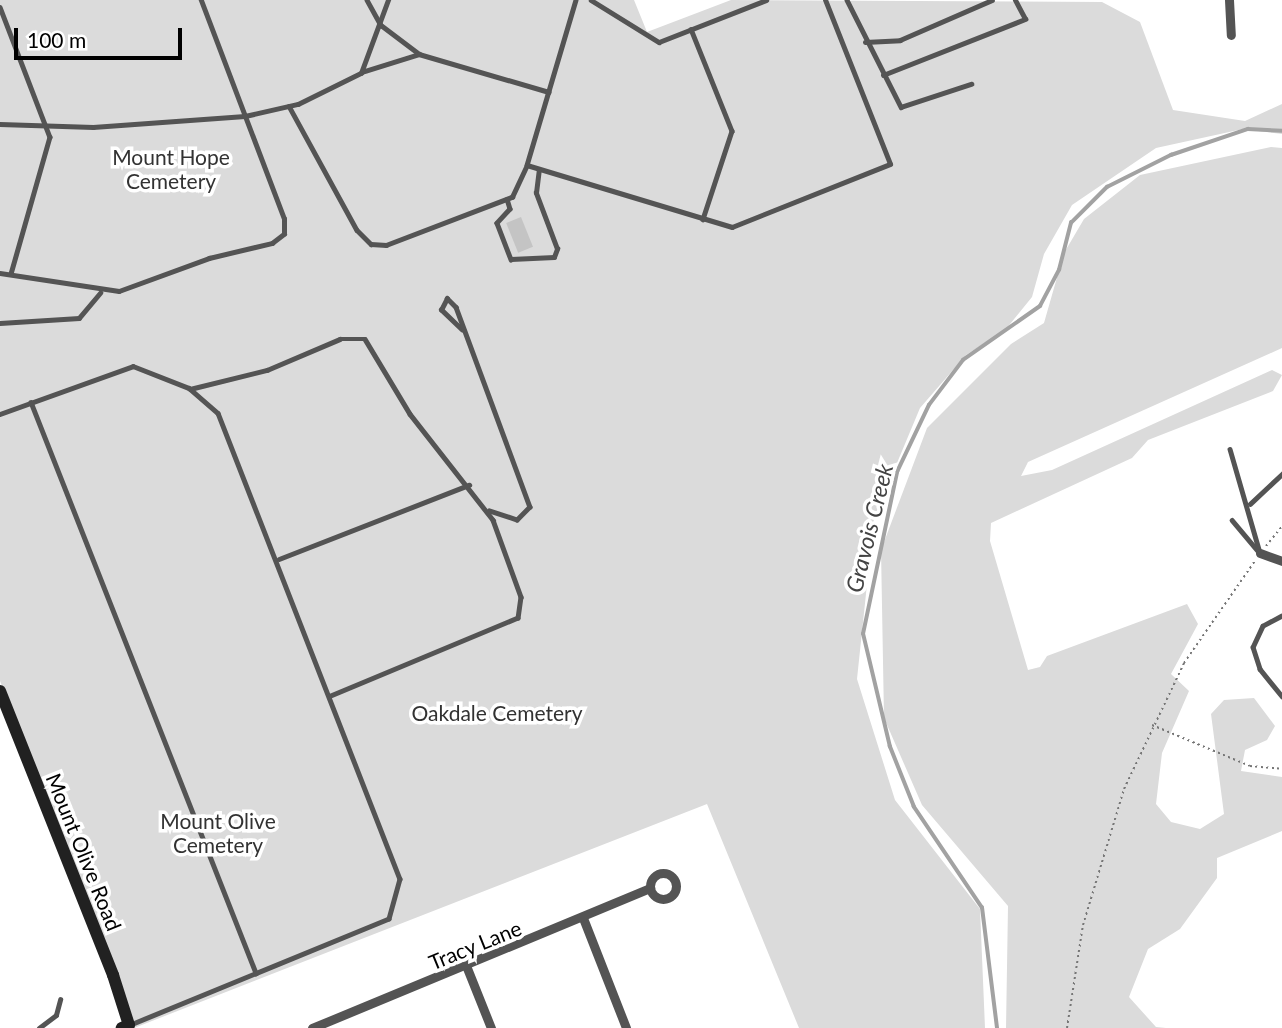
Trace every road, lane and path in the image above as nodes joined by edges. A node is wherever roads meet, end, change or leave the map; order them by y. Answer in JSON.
{"nodes":[{"id":1,"x":201,"y":0,"type":"edge"},
{"id":2,"x":367,"y":0,"type":"edge"},
{"id":3,"x":388,"y":0,"type":"edge"},
{"id":4,"x":576,"y":0,"type":"edge"},
{"id":5,"x":591,"y":0,"type":"edge"},
{"id":6,"x":766,"y":0,"type":"edge"},
{"id":7,"x":825,"y":0,"type":"edge"},
{"id":8,"x":848,"y":0,"type":"edge"},
{"id":9,"x":992,"y":0,"type":"edge"},
{"id":10,"x":1015,"y":0,"type":"edge"},
{"id":11,"x":1229,"y":0,"type":"edge"},
{"id":12,"x":0,"y":7,"type":"edge"},
{"id":13,"x":381,"y":25,"type":"junction"},
{"id":14,"x":691,"y":29,"type":"junction"},
{"id":15,"x":1231,"y":35,"type":"dead end"},
{"id":16,"x":865,"y":42,"type":"junction"},
{"id":17,"x":419,"y":54,"type":"junction"},
{"id":18,"x":361,"y":73,"type":"junction"},
{"id":19,"x":883,"y":75,"type":"junction"},
{"id":20,"x":971,"y":84,"type":"dead end"},
{"id":21,"x":549,"y":92,"type":"junction"},
{"id":22,"x":289,"y":106,"type":"junction"},
{"id":23,"x":245,"y":116,"type":"junction"},
{"id":24,"x":0,"y":124,"type":"edge"},
{"id":25,"x":48,"y":126,"type":"junction"},
{"id":26,"x":527,"y":165,"type":"junction"},
{"id":27,"x":539,"y":169,"type":"junction"},
{"id":28,"x":507,"y":199,"type":"junction"},
{"id":29,"x":703,"y":219,"type":"junction"},
{"id":30,"x":0,"y":273,"type":"edge"},
{"id":31,"x":11,"y":274,"type":"junction"},
{"id":32,"x":100,"y":293,"type":"junction"},
{"id":33,"x":0,"y":323,"type":"edge"},
{"id":34,"x":462,"y":330,"type":"junction"},
{"id":35,"x":189,"y":388,"type":"junction"},
{"id":36,"x":31,"y":402,"type":"junction"},
{"id":37,"x":0,"y":414,"type":"edge"},
{"id":38,"x":1230,"y":449,"type":"dead end"},
{"id":39,"x":1282,"y":474,"type":"edge"},
{"id":40,"x":469,"y":485,"type":"junction"},
{"id":41,"x":1249,"y":505,"type":"junction"},
{"id":42,"x":488,"y":510,"type":"junction"},
{"id":43,"x":1232,"y":520,"type":"dead end"},
{"id":44,"x":1282,"y":526,"type":"edge"},
{"id":45,"x":1260,"y":554,"type":"junction"},
{"id":46,"x":279,"y":559,"type":"junction"},
{"id":47,"x":1282,"y":561,"type":"edge"},
{"id":48,"x":1282,"y":616,"type":"edge"},
{"id":49,"x":0,"y":691,"type":"edge"},
{"id":50,"x":331,"y":696,"type":"junction"},
{"id":51,"x":1282,"y":696,"type":"edge"},
{"id":52,"x":1152,"y":725,"type":"junction"},
{"id":53,"x":1282,"y":769,"type":"edge"},
{"id":54,"x":650,"y":888,"type":"dead end"},
{"id":55,"x":583,"y":918,"type":"junction"},
{"id":56,"x":467,"y":968,"type":"junction"},
{"id":57,"x":256,"y":972,"type":"junction"},
{"id":58,"x":60,"y":1000,"type":"dead end"},
{"id":59,"x":127,"y":1027,"type":"edge"},
{"id":60,"x":39,"y":1028,"type":"edge"},
{"id":61,"x":312,"y":1028,"type":"edge"},
{"id":62,"x":491,"y":1028,"type":"edge"},
{"id":63,"x":626,"y":1028,"type":"edge"},
{"id":64,"x":1067,"y":1028,"type":"edge"}],
"edges":[{"from":1,"to":23,"type":"lane"},
{"from":2,"to":13,"type":"lane"},
{"from":3,"to":13,"type":"lane"},
{"from":4,"to":21,"type":"lane"},
{"from":5,"to":14,"type":"lane"},
{"from":6,"to":14,"type":"lane"},
{"from":7,"to":29,"type":"lane"},
{"from":8,"to":16,"type":"lane"},
{"from":9,"to":16,"type":"lane"},
{"from":10,"to":19,"type":"lane"},
{"from":11,"to":15,"type":"street"},
{"from":12,"to":25,"type":"lane"},
{"from":13,"to":17,"type":"lane"},
{"from":13,"to":18,"type":"lane"},
{"from":14,"to":29,"type":"lane"},
{"from":16,"to":19,"type":"lane"},
{"from":17,"to":18,"type":"lane"},
{"from":17,"to":21,"type":"lane"},
{"from":18,"to":22,"type":"lane"},
{"from":19,"to":20,"type":"lane"},
{"from":21,"to":26,"type":"lane"},
{"from":22,"to":23,"type":"lane"},
{"from":22,"to":28,"type":"lane"},
{"from":23,"to":25,"type":"lane"},
{"from":23,"to":32,"type":"lane"},
{"from":24,"to":25,"type":"lane"},
{"from":25,"to":31,"type":"lane"},
{"from":26,"to":27,"type":"lane"},
{"from":26,"to":28,"type":"lane"},
{"from":27,"to":28,"type":"lane"},
{"from":27,"to":29,"type":"lane"},
{"from":30,"to":31,"type":"lane"},
{"from":31,"to":32,"type":"lane"},
{"from":32,"to":33,"type":"lane"},
{"from":34,"to":34,"type":"lane"},
{"from":34,"to":42,"type":"lane"},
{"from":35,"to":36,"type":"lane"},
{"from":35,"to":40,"type":"lane"},
{"from":35,"to":46,"type":"lane"},
{"from":36,"to":37,"type":"lane"},
{"from":36,"to":57,"type":"lane"},
{"from":38,"to":41,"type":"lane"},
{"from":39,"to":41,"type":"lane"},
{"from":40,"to":42,"type":"lane"},
{"from":40,"to":46,"type":"lane"},
{"from":41,"to":45,"type":"lane"},
{"from":42,"to":50,"type":"lane"},
{"from":43,"to":45,"type":"lane"},
{"from":44,"to":45,"type":"path"},
{"from":45,"to":47,"type":"street"},
{"from":45,"to":52,"type":"path"},
{"from":46,"to":50,"type":"lane"},
{"from":48,"to":51,"type":"lane"},
{"from":49,"to":59,"type":"street","name":"Mount Olive Road"},
{"from":50,"to":57,"type":"lane"},
{"from":52,"to":53,"type":"path"},
{"from":52,"to":64,"type":"path"},
{"from":54,"to":55,"type":"street","name":"Tracy Lane"},
{"from":55,"to":56,"type":"street","name":"Tracy Lane"},
{"from":55,"to":63,"type":"street"},
{"from":56,"to":61,"type":"street","name":"Tracy Lane"},
{"from":56,"to":62,"type":"street"},
{"from":57,"to":59,"type":"lane"},
{"from":58,"to":60,"type":"lane"}]}
